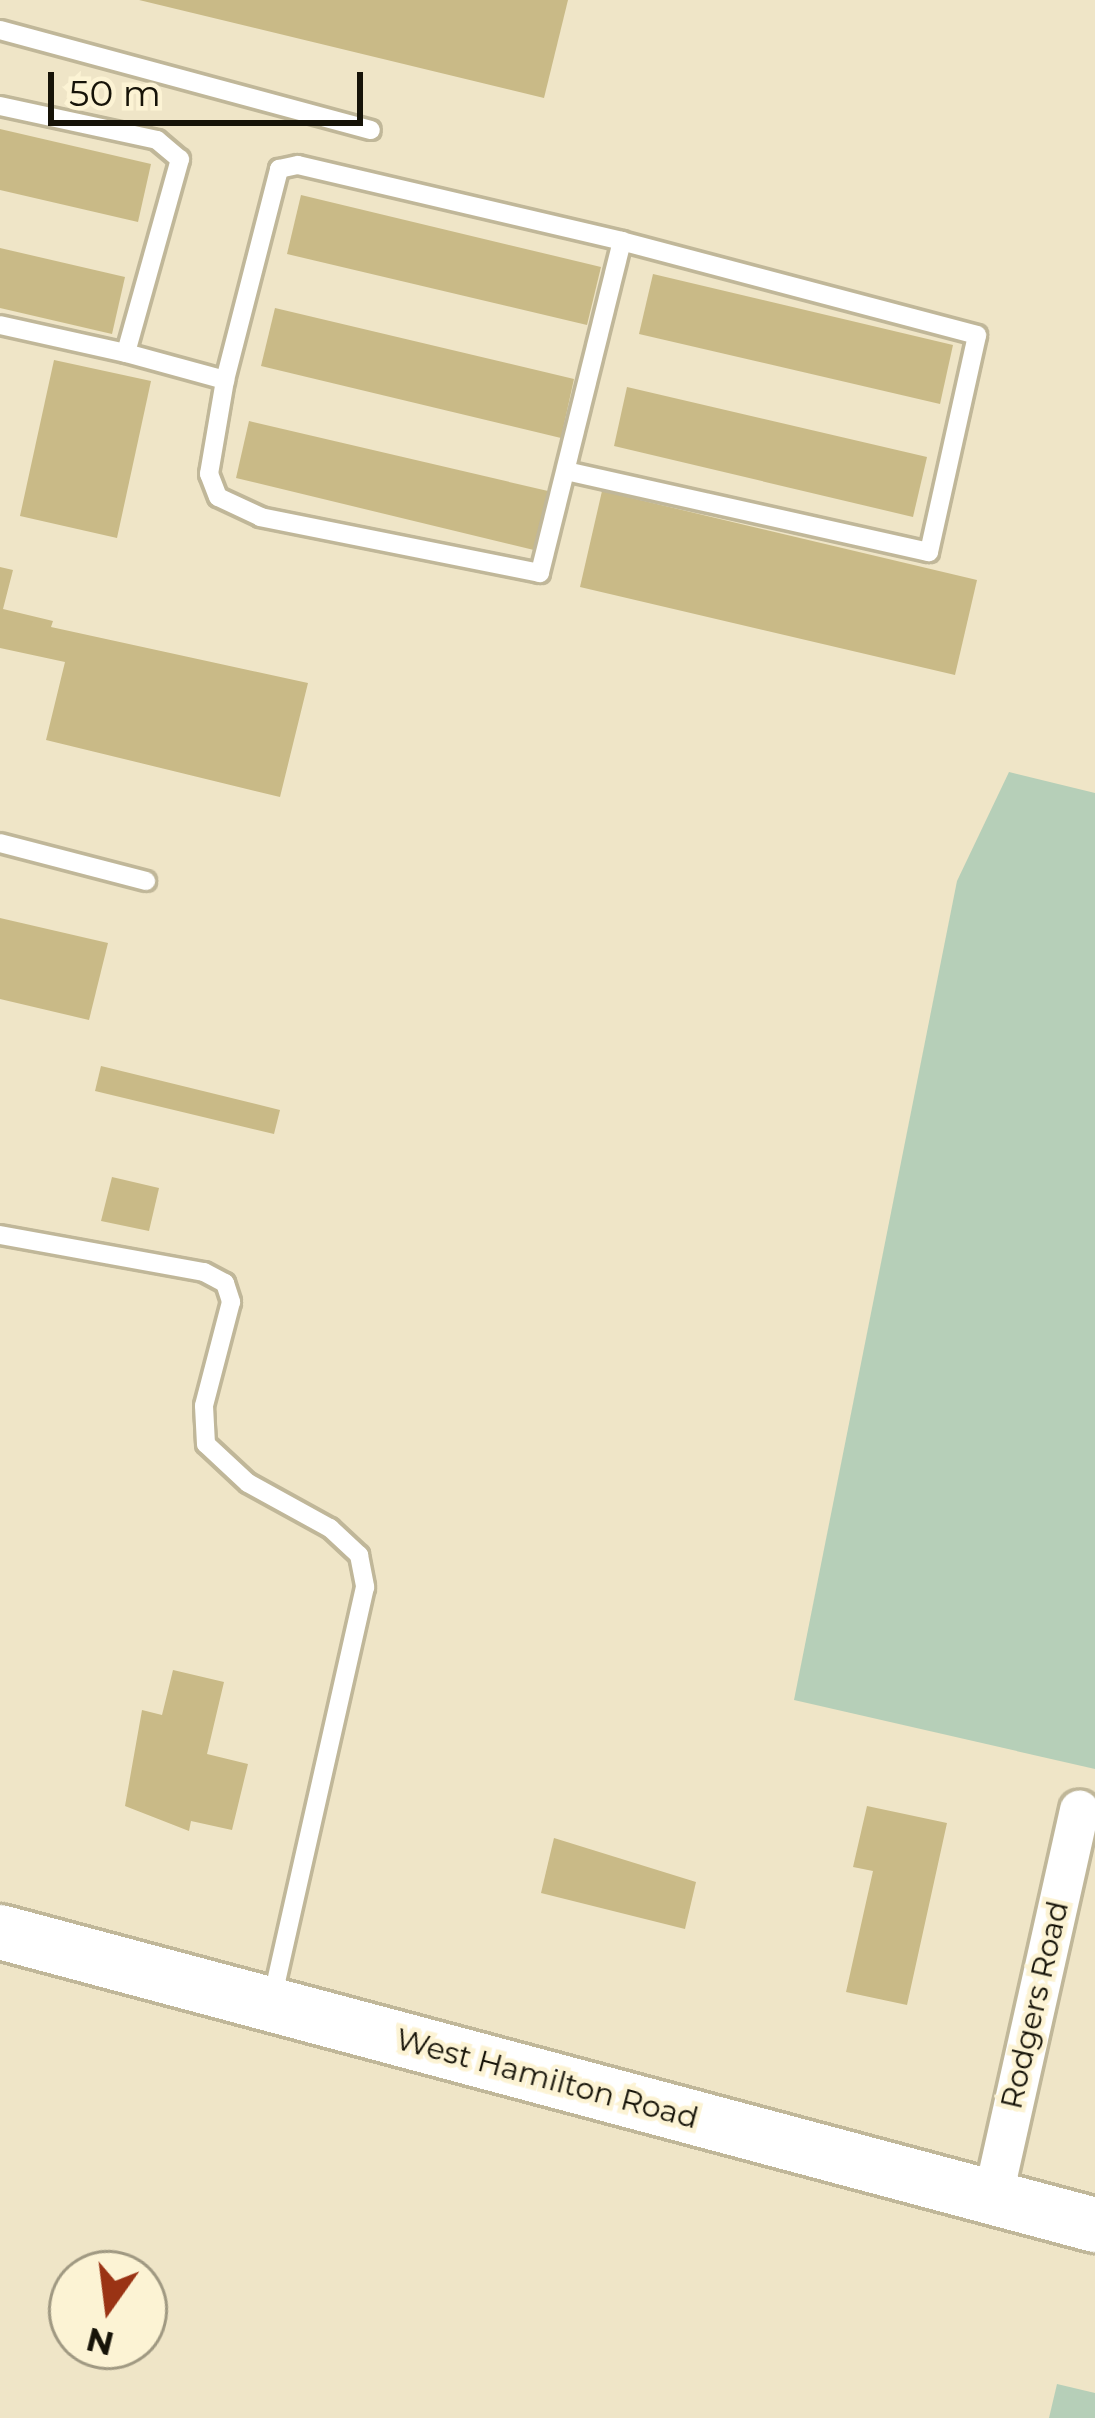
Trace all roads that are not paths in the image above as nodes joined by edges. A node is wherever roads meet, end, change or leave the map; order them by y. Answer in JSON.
{"nodes":[{"id":1,"x":0,"y":30,"type":"edge"},
{"id":2,"x":0,"y":106,"type":"edge"},
{"id":3,"x":371,"y":130,"type":"dead end"},
{"id":4,"x":622,"y":242,"type":"junction"},
{"id":5,"x":0,"y":325,"type":"edge"},
{"id":6,"x":126,"y":353,"type":"junction"},
{"id":7,"x":225,"y":380,"type":"junction"},
{"id":8,"x":566,"y":471,"type":"junction"},
{"id":9,"x":0,"y":843,"type":"edge"},
{"id":10,"x":146,"y":881,"type":"dead end"},
{"id":11,"x":0,"y":1235,"type":"edge"},
{"id":12,"x":1078,"y":1810,"type":"dead end"},
{"id":13,"x":0,"y":1932,"type":"edge"},
{"id":14,"x":272,"y":2005,"type":"junction"},
{"id":15,"x":992,"y":2199,"type":"junction"},
{"id":16,"x":1095,"y":2225,"type":"edge"}],
"edges":[{"from":1,"to":3,"type":"lane"},
{"from":2,"to":6,"type":"lane"},
{"from":4,"to":7,"type":"lane"},
{"from":4,"to":8,"type":"lane"},
{"from":4,"to":8,"type":"lane"},
{"from":5,"to":6,"type":"lane"},
{"from":6,"to":7,"type":"lane"},
{"from":7,"to":8,"type":"lane"},
{"from":9,"to":10,"type":"lane"},
{"from":11,"to":14,"type":"lane"},
{"from":12,"to":15,"type":"street","name":"Rodgers Road"},
{"from":13,"to":14,"type":"main road","name":"West Hamilton Road"},
{"from":14,"to":15,"type":"main road","name":"West Hamilton Road"},
{"from":15,"to":16,"type":"main road","name":"West Hamilton Road"}]}
